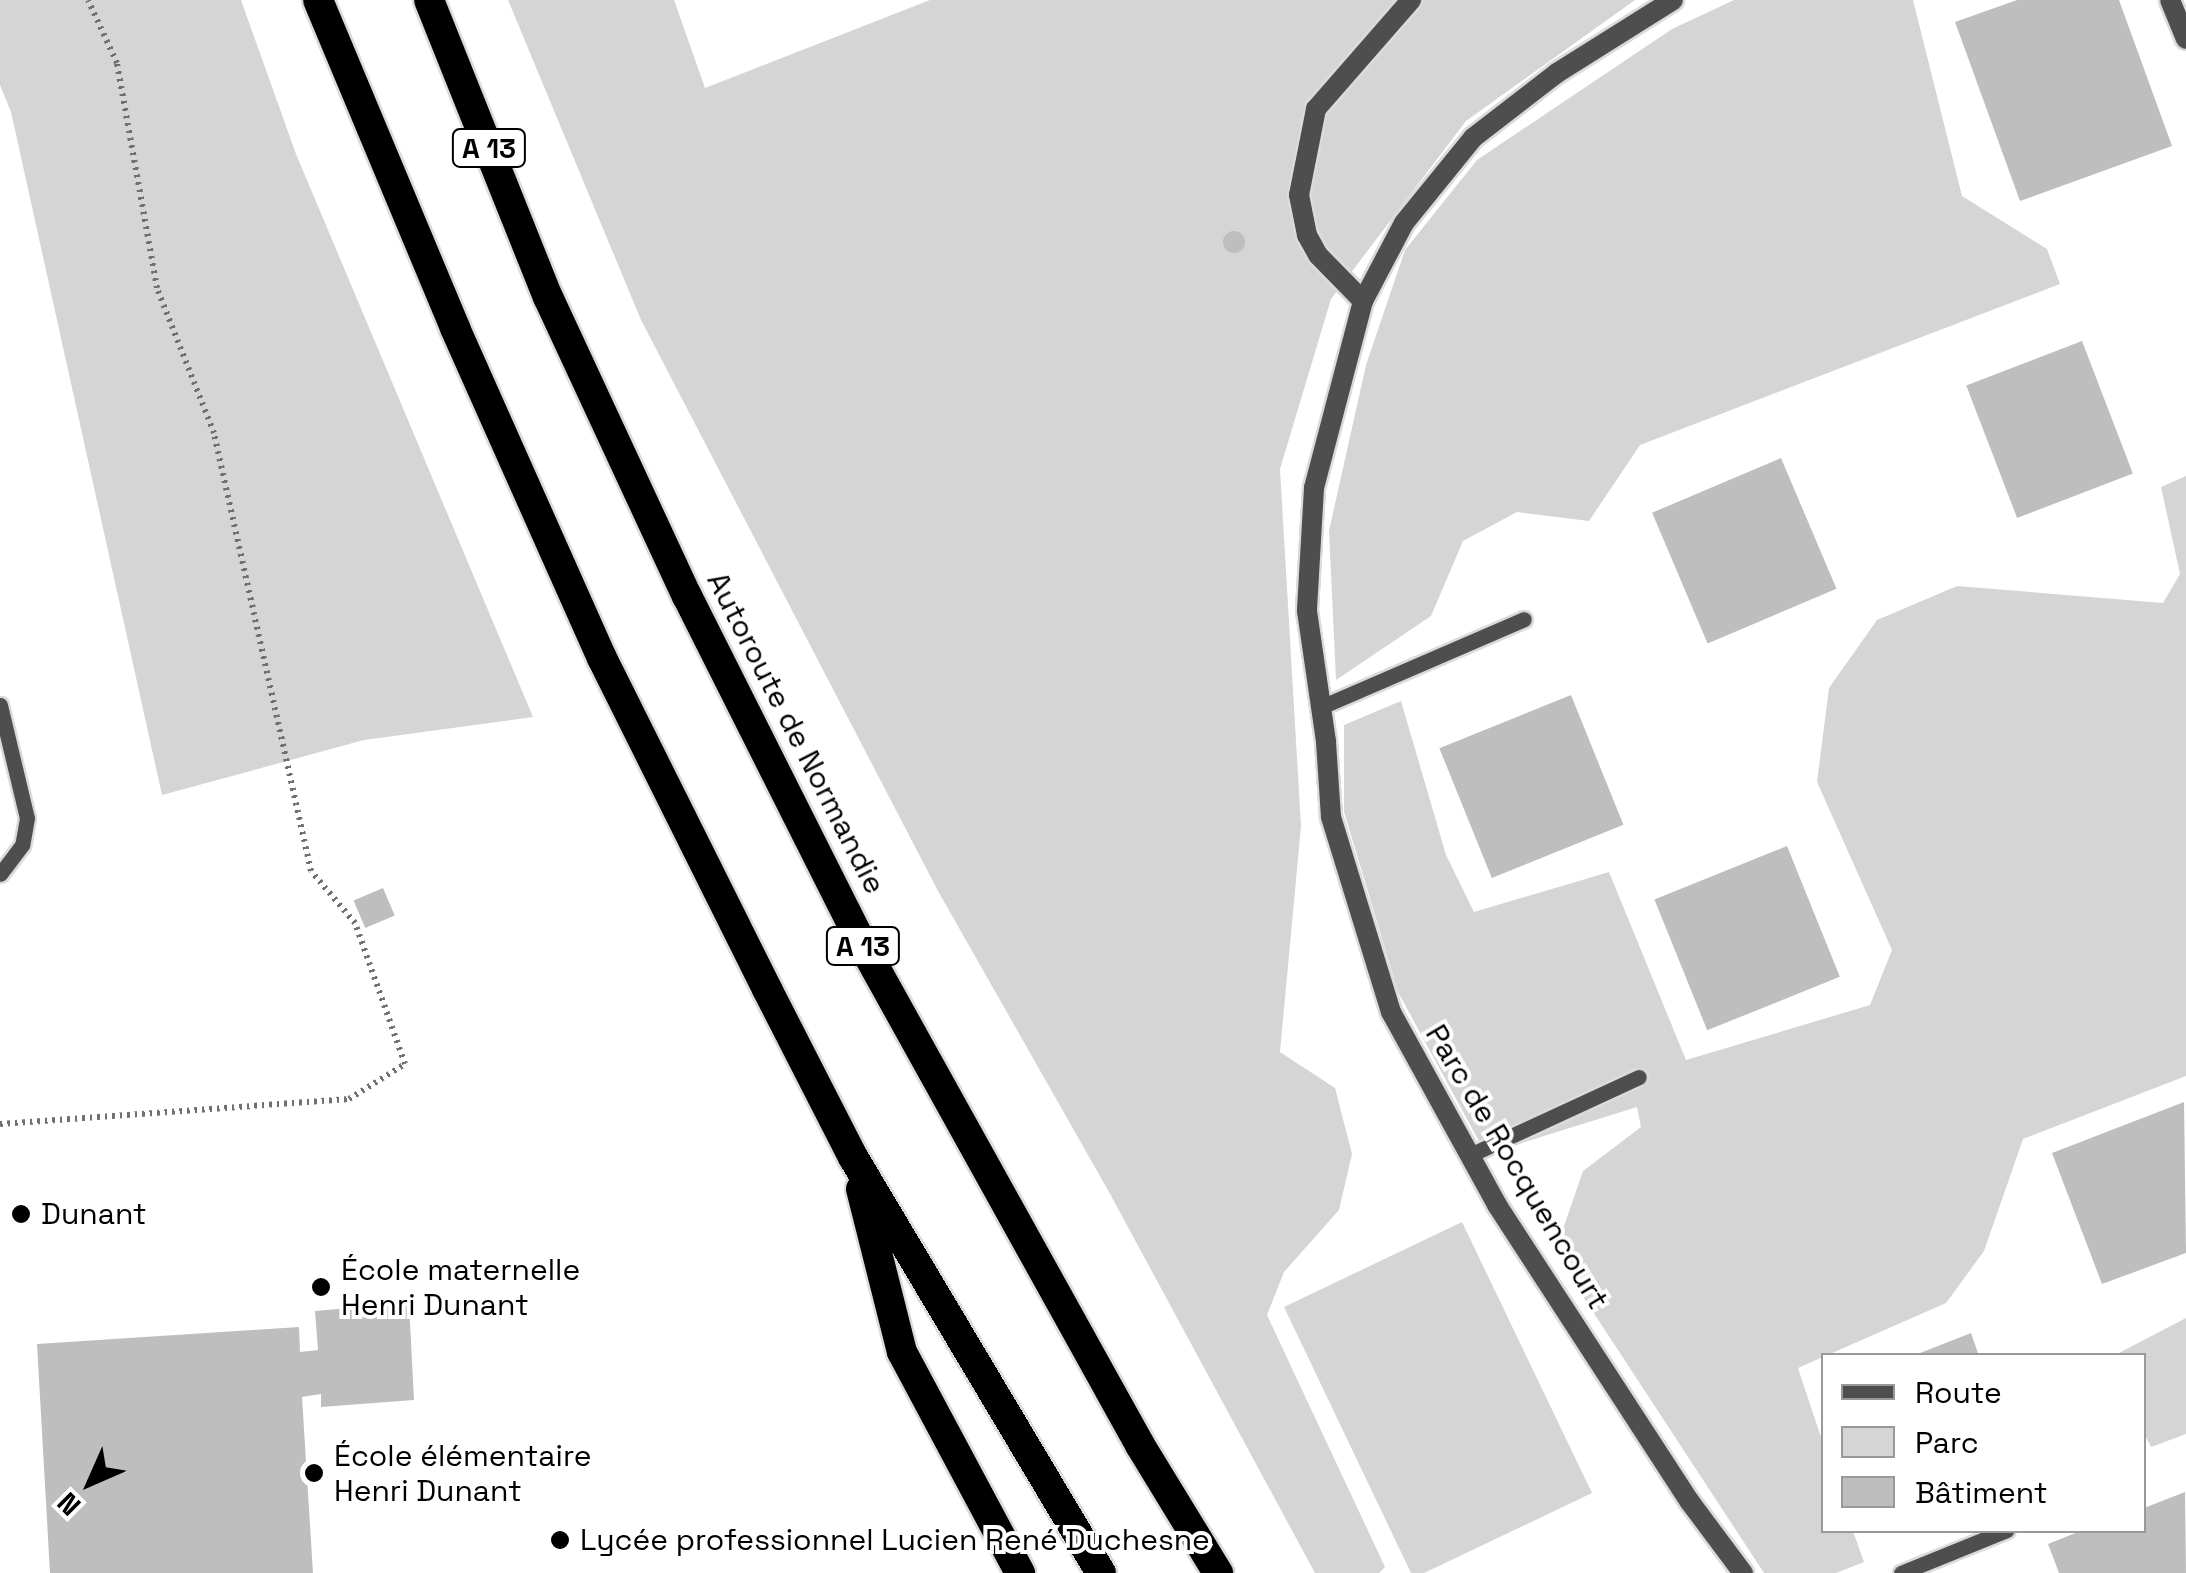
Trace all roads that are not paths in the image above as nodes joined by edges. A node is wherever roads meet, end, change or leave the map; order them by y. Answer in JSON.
{"nodes":[{"id":1,"x":318,"y":0,"type":"edge"},
{"id":2,"x":429,"y":0,"type":"edge"},
{"id":3,"x":1411,"y":0,"type":"edge"},
{"id":4,"x":1672,"y":0,"type":"edge"},
{"id":5,"x":2170,"y":0,"type":"edge"},
{"id":6,"x":2186,"y":39,"type":"edge"},
{"id":7,"x":1363,"y":301,"type":"junction"},
{"id":8,"x":1524,"y":619,"type":"dead end"},
{"id":9,"x":0,"y":705,"type":"edge"},
{"id":10,"x":1320,"y":706,"type":"junction"},
{"id":11,"x":0,"y":874,"type":"edge"},
{"id":12,"x":1639,"y":1077,"type":"dead end"},
{"id":13,"x":1470,"y":1155,"type":"junction"},
{"id":14,"x":853,"y":1157,"type":"junction"},
{"id":15,"x":2000,"y":1533,"type":"edge"},
{"id":16,"x":1020,"y":1573,"type":"edge"},
{"id":17,"x":1101,"y":1573,"type":"edge"},
{"id":18,"x":1218,"y":1573,"type":"edge"},
{"id":19,"x":1743,"y":1573,"type":"edge"},
{"id":20,"x":1901,"y":1573,"type":"edge"}],
"edges":[{"from":1,"to":14,"type":"highway"},
{"from":2,"to":18,"type":"highway","name":"Autoroute de Normandie","number":"A 13"},
{"from":3,"to":7,"type":"street"},
{"from":4,"to":7,"type":"street","name":"Parc de Rocquencourt"},
{"from":5,"to":6,"type":"street"},
{"from":7,"to":10,"type":"street","name":"Parc de Rocquencourt"},
{"from":8,"to":10,"type":"lane"},
{"from":9,"to":11,"type":"lane"},
{"from":10,"to":13,"type":"street","name":"Parc de Rocquencourt"},
{"from":12,"to":13,"type":"lane"},
{"from":13,"to":19,"type":"street","name":"Parc de Rocquencourt"},
{"from":14,"to":16,"type":"highway"},
{"from":14,"to":17,"type":"highway"},
{"from":15,"to":20,"type":"lane"}]}
